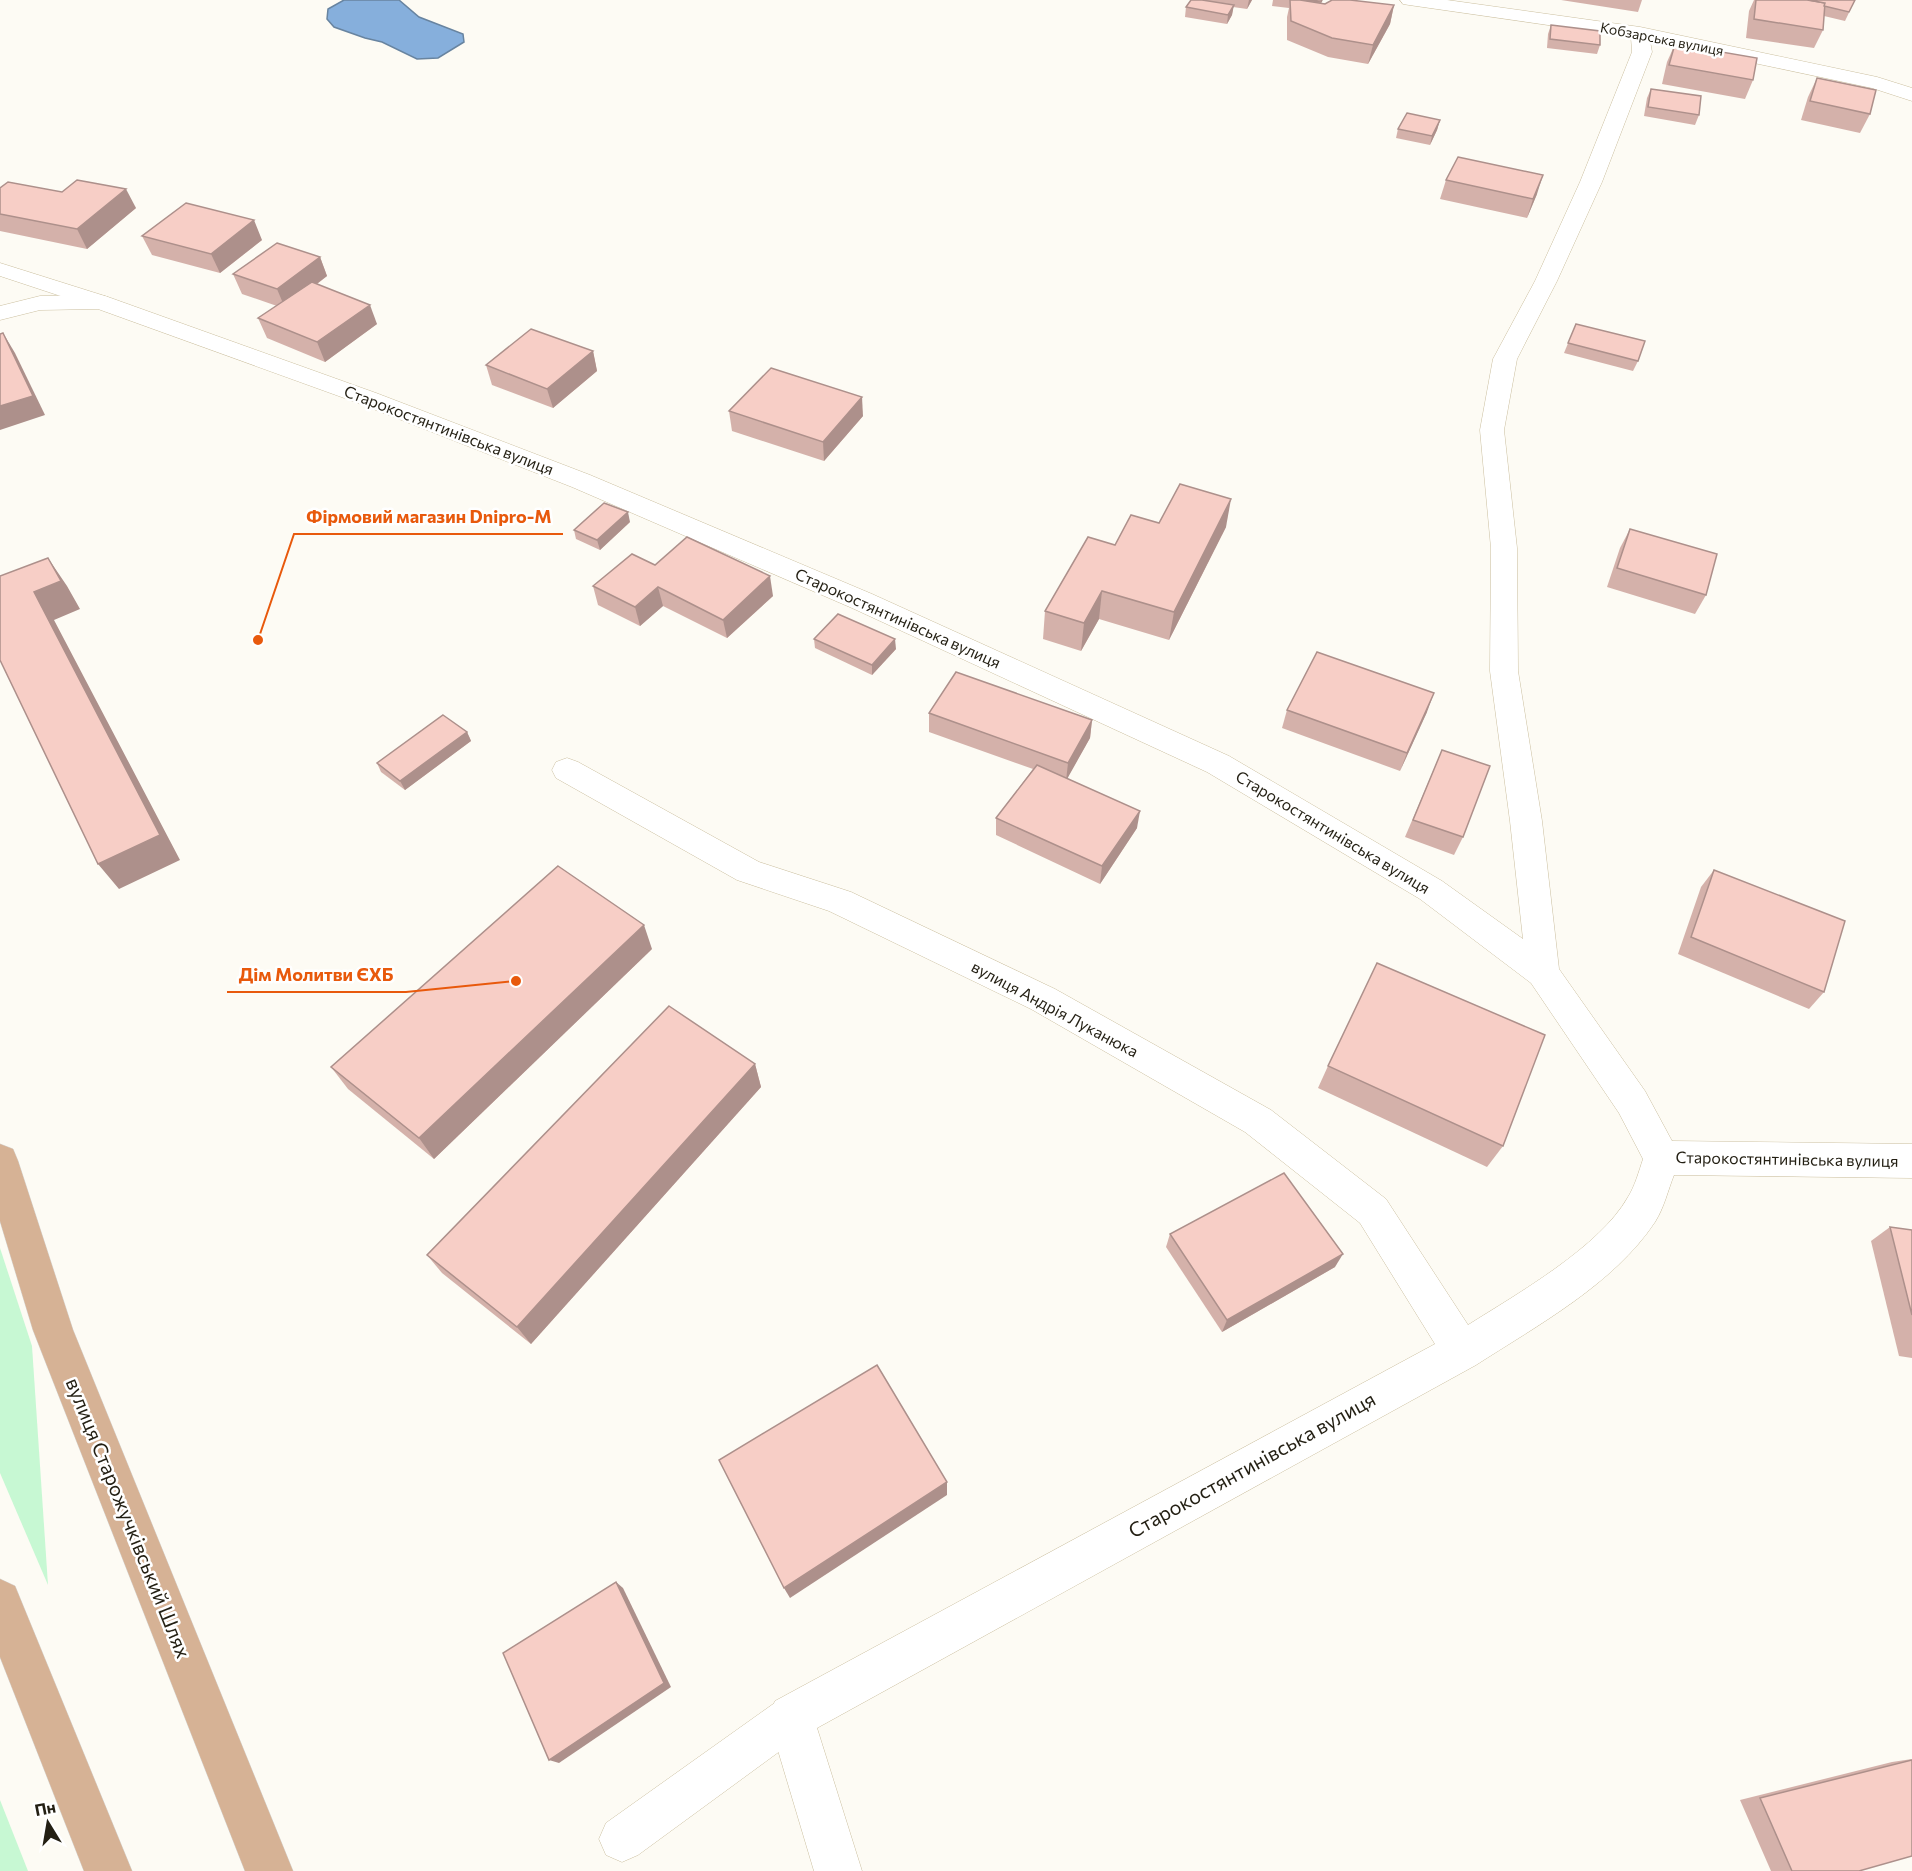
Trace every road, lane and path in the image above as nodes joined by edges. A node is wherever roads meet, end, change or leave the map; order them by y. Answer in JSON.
{"nodes":[{"id":1,"x":1409,"y":0,"type":"edge"},
{"id":2,"x":1640,"y":33,"type":"junction"},
{"id":3,"x":1912,"y":95,"type":"edge"},
{"id":4,"x":0,"y":269,"type":"edge"},
{"id":5,"x":100,"y":302,"type":"junction"},
{"id":6,"x":0,"y":313,"type":"edge"},
{"id":7,"x":567,"y":770,"type":"dead end"},
{"id":8,"x":1543,"y":973,"type":"junction"},
{"id":9,"x":1662,"y":1158,"type":"junction"},
{"id":10,"x":0,"y":1161,"type":"edge"},
{"id":11,"x":1912,"y":1161,"type":"edge"},
{"id":12,"x":1462,"y":1351,"type":"junction"},
{"id":13,"x":0,"y":1601,"type":"edge"},
{"id":14,"x":791,"y":1717,"type":"junction"},
{"id":15,"x":622,"y":1839,"type":"dead end"},
{"id":16,"x":108,"y":1871,"type":"edge"},
{"id":17,"x":269,"y":1871,"type":"edge"},
{"id":18,"x":838,"y":1871,"type":"edge"}],
"edges":[{"from":1,"to":2,"type":"street","name":"Кобзарська вулиця"},
{"from":2,"to":3,"type":"street","name":"Кобзарська вулиця"},
{"from":2,"to":8,"type":"street"},
{"from":4,"to":5,"type":"lane"},
{"from":5,"to":6,"type":"street","name":"Старокостянтинівська вулиця"},
{"from":5,"to":8,"type":"street","name":"Старокостянтинівська вулиця"},
{"from":7,"to":12,"type":"street","name":"вулиця Андрія Луканюка"},
{"from":8,"to":9,"type":"street","name":"Старокостянтинівська вулиця"},
{"from":9,"to":11,"type":"street","name":"Старокостянтинівська вулиця"},
{"from":9,"to":12,"type":"street","name":"Старокостянтинівська вулиця"},
{"from":10,"to":17,"type":"main road","name":"вулиця Старожучківський Шлях"},
{"from":12,"to":14,"type":"street","name":"Старокостянтинівська вулиця"},
{"from":13,"to":16,"type":"main road"},
{"from":14,"to":15,"type":"lane"},
{"from":14,"to":18,"type":"street"}]}
